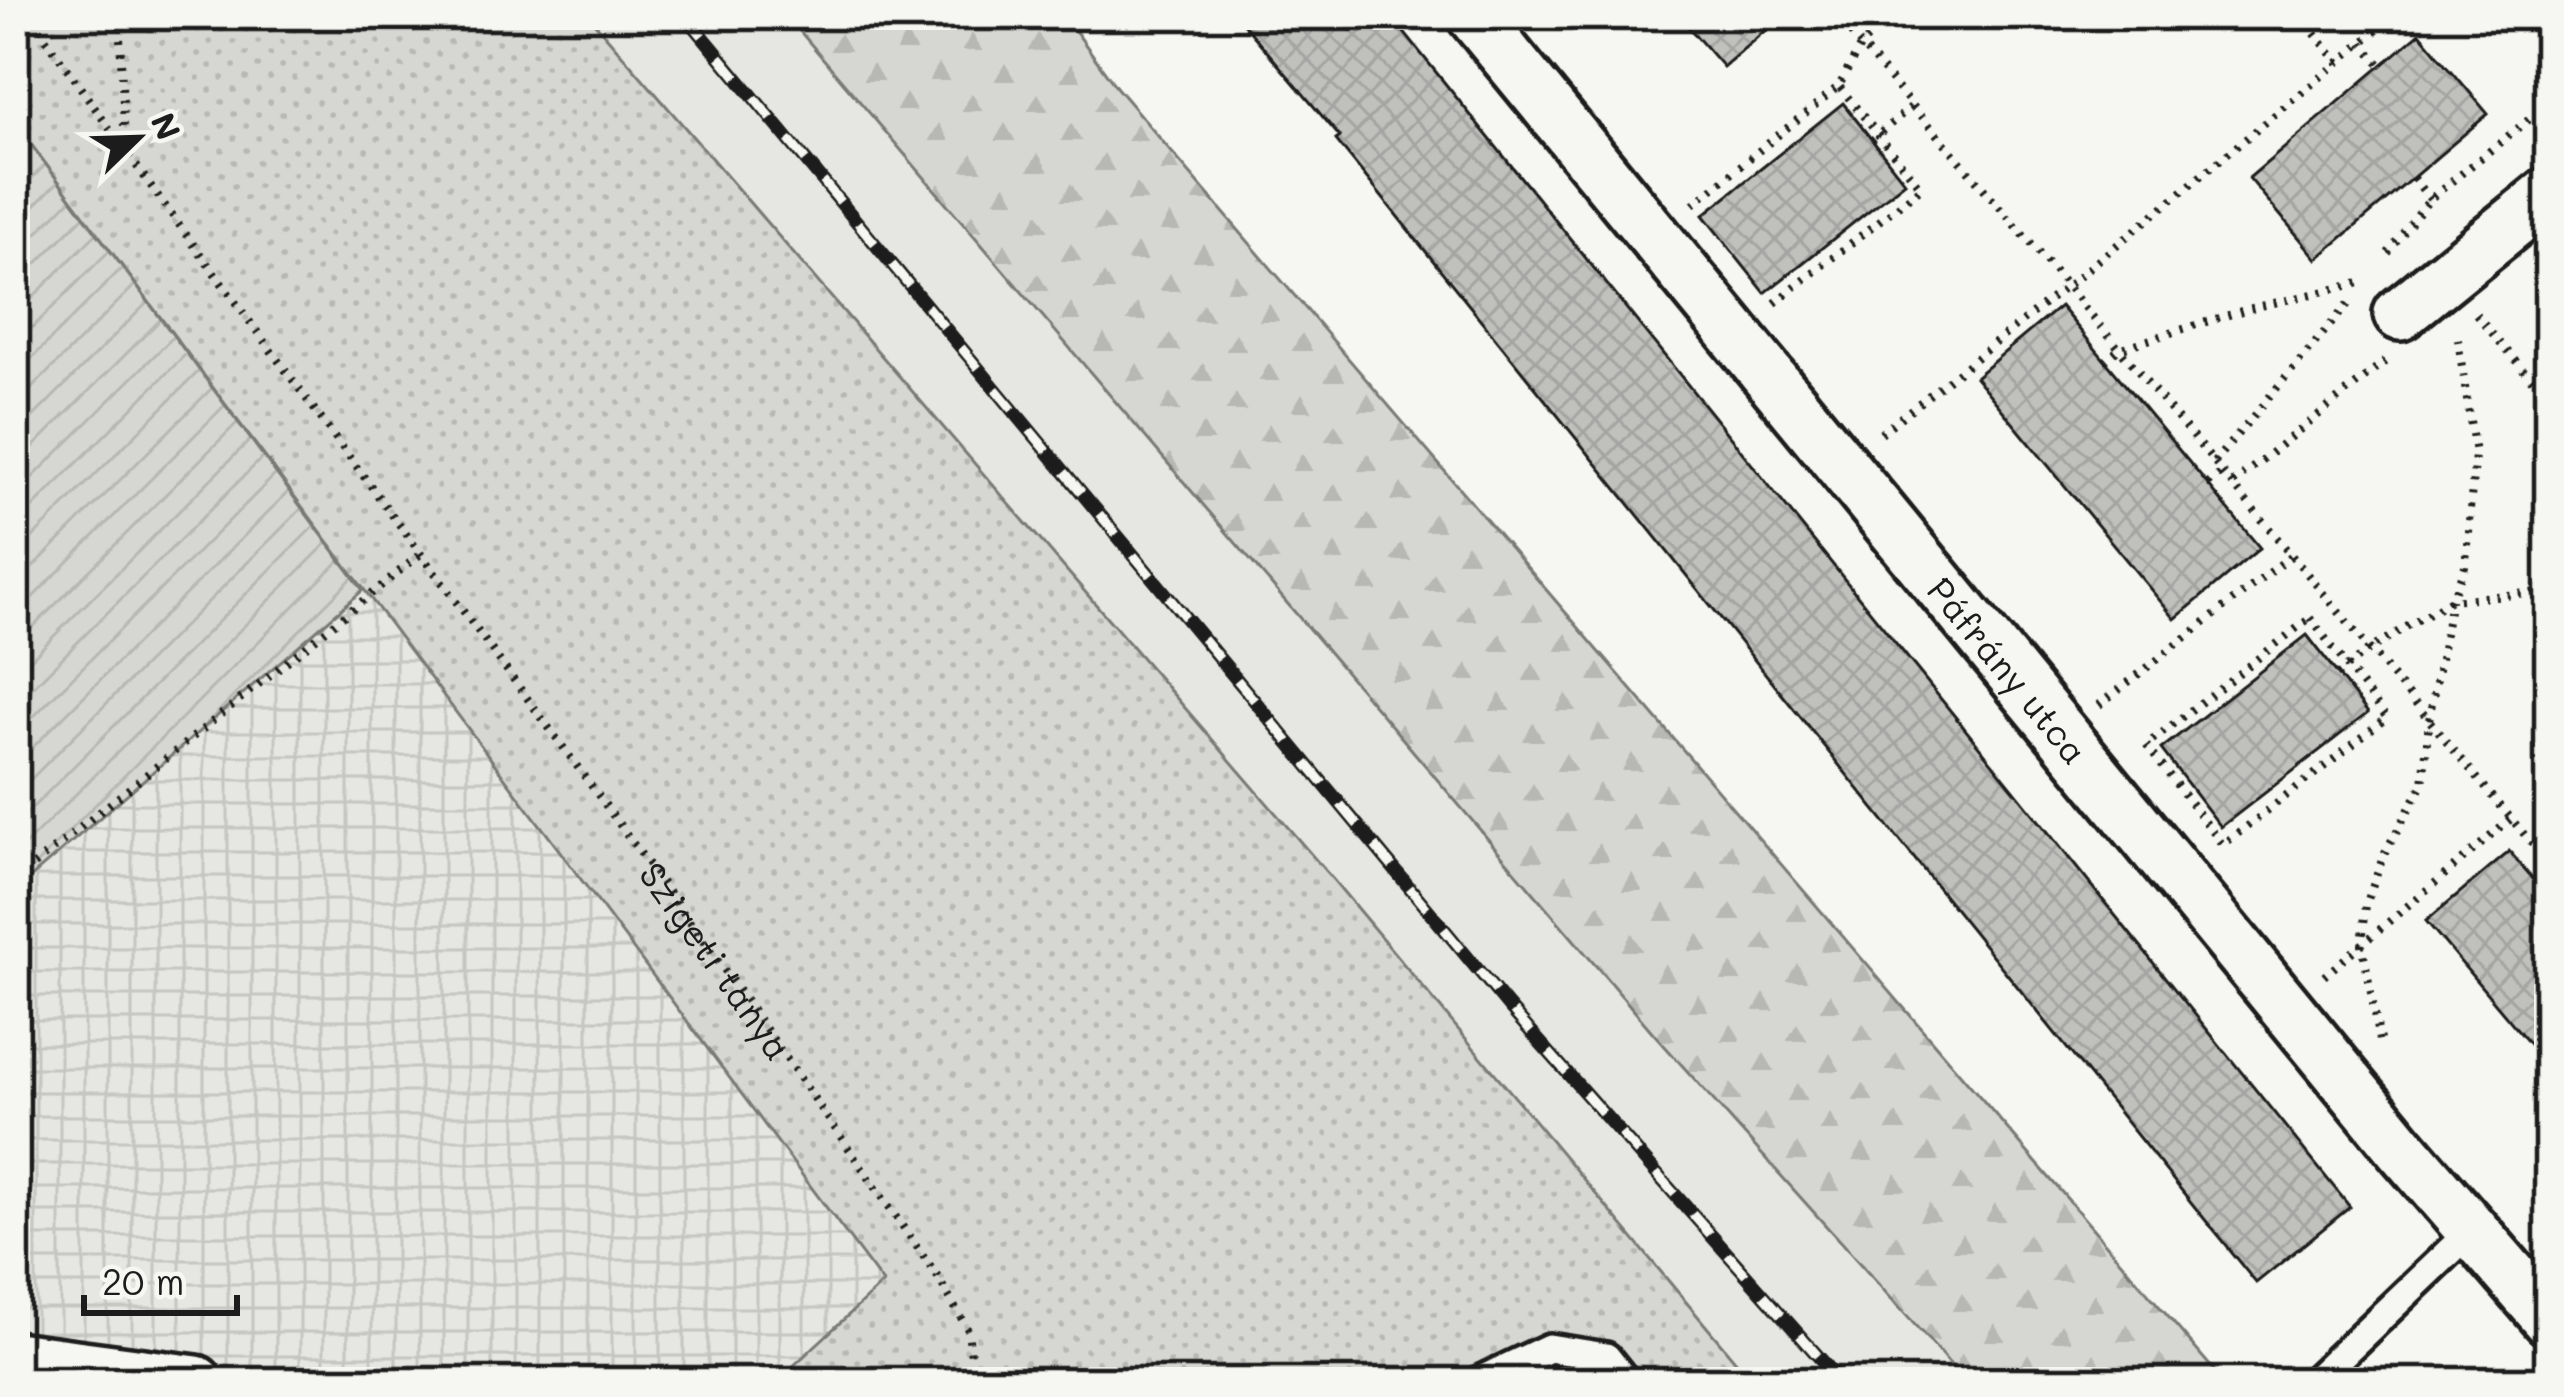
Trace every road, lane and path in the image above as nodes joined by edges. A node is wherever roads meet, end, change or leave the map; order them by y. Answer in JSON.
{"nodes":[{"id":1,"x":20,"y":15,"type":"edge"},
{"id":2,"x":119,"y":15,"type":"edge"},
{"id":3,"x":1473,"y":15,"type":"edge"},
{"id":4,"x":1835,"y":15,"type":"edge"},
{"id":5,"x":1896,"y":15,"type":"edge"},
{"id":6,"x":2299,"y":15,"type":"edge"},
{"id":7,"x":2396,"y":15,"type":"edge"},
{"id":8,"x":35,"y":18,"type":"edge"},
{"id":9,"x":2362,"y":43,"type":"junction"},
{"id":10,"x":1861,"y":45,"type":"junction"},
{"id":11,"x":2339,"y":62,"type":"junction"},
{"id":12,"x":2382,"y":66,"type":"dead end"},
{"id":13,"x":1839,"y":86,"type":"junction"},
{"id":14,"x":2549,"y":103,"type":"edge"},
{"id":15,"x":1912,"y":106,"type":"junction"},
{"id":16,"x":1875,"y":137,"type":"junction"},
{"id":17,"x":125,"y":151,"type":"junction"},
{"id":18,"x":2413,"y":178,"type":"dead end"},
{"id":19,"x":2549,"y":193,"type":"edge"},
{"id":20,"x":2430,"y":199,"type":"junction"},
{"id":21,"x":1654,"y":235,"type":"junction"},
{"id":22,"x":2379,"y":265,"type":"dead end"},
{"id":23,"x":2067,"y":286,"type":"junction"},
{"id":24,"x":2463,"y":299,"type":"dead end"},
{"id":25,"x":1763,"y":312,"type":"dead end"},
{"id":26,"x":2400,"y":314,"type":"dead end"},
{"id":27,"x":2456,"y":328,"type":"dead end"},
{"id":28,"x":2120,"y":349,"type":"junction"},
{"id":29,"x":2105,"y":362,"type":"dead end"},
{"id":30,"x":2549,"y":400,"type":"edge"},
{"id":31,"x":2214,"y":462,"type":"junction"},
{"id":32,"x":1842,"y":464,"type":"junction"},
{"id":33,"x":2222,"y":472,"type":"junction"},
{"id":34,"x":2208,"y":484,"type":"dead end"},
{"id":35,"x":422,"y":553,"type":"junction"},
{"id":36,"x":2293,"y":555,"type":"junction"},
{"id":37,"x":2549,"y":590,"type":"edge"},
{"id":38,"x":2451,"y":600,"type":"junction"},
{"id":39,"x":2370,"y":649,"type":"junction"},
{"id":40,"x":2347,"y":667,"type":"junction"},
{"id":41,"x":2337,"y":674,"type":"dead end"},
{"id":42,"x":2087,"y":715,"type":"dead end"},
{"id":43,"x":2429,"y":720,"type":"junction"},
{"id":44,"x":2511,"y":820,"type":"junction"},
{"id":45,"x":2549,"y":864,"type":"edge"},
{"id":46,"x":15,"y":880,"type":"edge"},
{"id":47,"x":2362,"y":944,"type":"junction"},
{"id":48,"x":2286,"y":1008,"type":"junction"},
{"id":49,"x":2381,"y":1047,"type":"dead end"},
{"id":50,"x":2472,"y":1230,"type":"junction"},
{"id":51,"x":2549,"y":1319,"type":"edge"},
{"id":52,"x":34,"y":1368,"type":"edge"},
{"id":53,"x":196,"y":1382,"type":"edge"},
{"id":54,"x":974,"y":1382,"type":"edge"},
{"id":55,"x":1477,"y":1382,"type":"edge"},
{"id":56,"x":1626,"y":1382,"type":"edge"},
{"id":57,"x":2314,"y":1382,"type":"edge"}],
"edges":[{"from":1,"to":8,"type":"path","name":"Szigeti tanya"},
{"from":2,"to":17,"type":"path"},
{"from":3,"to":21,"type":"street","name":"Páfrány utca"},
{"from":4,"to":10,"type":"path"},
{"from":5,"to":10,"type":"path"},
{"from":6,"to":11,"type":"path"},
{"from":7,"to":9,"type":"path"},
{"from":8,"to":17,"type":"path","name":"Szigeti tanya"},
{"from":9,"to":11,"type":"path"},
{"from":9,"to":12,"type":"path"},
{"from":10,"to":13,"type":"path"},
{"from":10,"to":15,"type":"path"},
{"from":11,"to":23,"type":"path"},
{"from":13,"to":16,"type":"path"},
{"from":13,"to":21,"type":"path"},
{"from":14,"to":20,"type":"path"},
{"from":15,"to":16,"type":"path"},
{"from":15,"to":23,"type":"path"},
{"from":16,"to":25,"type":"path"},
{"from":17,"to":35,"type":"path","name":"Szigeti tanya"},
{"from":18,"to":20,"type":"path"},
{"from":19,"to":26,"type":"street"},
{"from":20,"to":22,"type":"path"},
{"from":21,"to":32,"type":"street","name":"Páfrány utca"},
{"from":23,"to":28,"type":"path"},
{"from":23,"to":32,"type":"path"},
{"from":24,"to":30,"type":"path"},
{"from":27,"to":38,"type":"path"},
{"from":28,"to":29,"type":"path"},
{"from":28,"to":31,"type":"path"},
{"from":28,"to":31,"type":"path"},
{"from":31,"to":33,"type":"path"},
{"from":32,"to":48,"type":"street","name":"Páfrány utca"},
{"from":33,"to":34,"type":"path"},
{"from":33,"to":36,"type":"path"},
{"from":35,"to":46,"type":"path"},
{"from":35,"to":54,"type":"path","name":"Szigeti tanya"},
{"from":36,"to":39,"type":"path"},
{"from":36,"to":42,"type":"path"},
{"from":37,"to":38,"type":"path"},
{"from":38,"to":39,"type":"path"},
{"from":38,"to":43,"type":"path"},
{"from":39,"to":40,"type":"path"},
{"from":39,"to":43,"type":"path"},
{"from":40,"to":40,"type":"path"},
{"from":40,"to":41,"type":"path"},
{"from":43,"to":44,"type":"path"},
{"from":43,"to":47,"type":"path"},
{"from":44,"to":45,"type":"path"},
{"from":44,"to":47,"type":"path"},
{"from":47,"to":48,"type":"path"},
{"from":47,"to":49,"type":"path"},
{"from":48,"to":50,"type":"street","name":"Páfrány utca"},
{"from":50,"to":51,"type":"street","name":"Páfrány utca"},
{"from":50,"to":57,"type":"lane"},
{"from":52,"to":53,"type":"street"},
{"from":55,"to":56,"type":"lane"}]}
